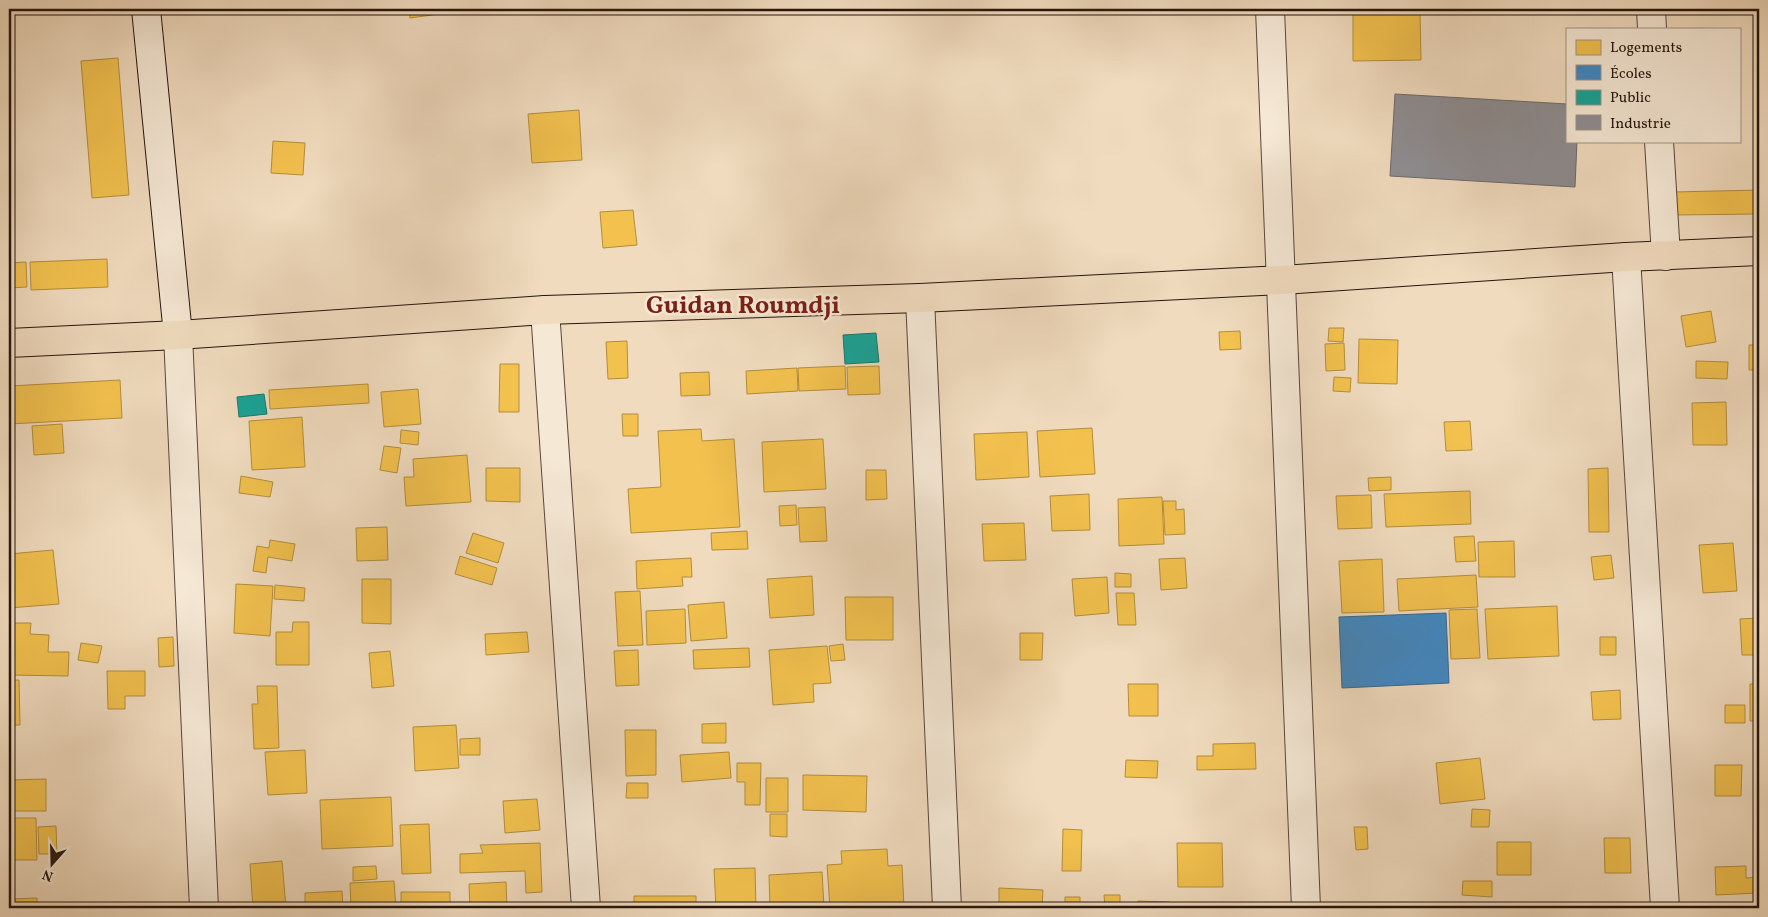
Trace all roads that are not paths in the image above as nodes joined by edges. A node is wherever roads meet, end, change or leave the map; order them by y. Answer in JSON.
{"nodes":[{"id":1,"x":146,"y":9,"type":"edge"},
{"id":2,"x":1270,"y":9,"type":"edge"},
{"id":3,"x":1651,"y":9,"type":"edge"},
{"id":4,"x":1652,"y":28,"type":"edge"},
{"id":5,"x":1659,"y":142,"type":"edge"},
{"id":6,"x":1759,"y":251,"type":"edge"},
{"id":7,"x":1666,"y":256,"type":"junction"},
{"id":8,"x":1626,"y":258,"type":"junction"},
{"id":9,"x":1282,"y":280,"type":"junction"},
{"id":10,"x":920,"y":298,"type":"junction"},
{"id":11,"x":544,"y":310,"type":"junction"},
{"id":12,"x":178,"y":335,"type":"junction"},
{"id":13,"x":9,"y":343,"type":"edge"},
{"id":14,"x":204,"y":908,"type":"edge"},
{"id":15,"x":586,"y":908,"type":"edge"},
{"id":16,"x":947,"y":908,"type":"edge"},
{"id":17,"x":1306,"y":908,"type":"edge"},
{"id":18,"x":1665,"y":908,"type":"edge"}],
"edges":[{"from":1,"to":12,"type":"street"},
{"from":2,"to":9,"type":"street"},
{"from":3,"to":4,"type":"street"},
{"from":5,"to":7,"type":"street"},
{"from":6,"to":7,"type":"highway"},
{"from":7,"to":8,"type":"highway"},
{"from":8,"to":9,"type":"highway"},
{"from":8,"to":18,"type":"street"},
{"from":9,"to":10,"type":"highway"},
{"from":9,"to":17,"type":"street"},
{"from":10,"to":11,"type":"highway"},
{"from":10,"to":16,"type":"street"},
{"from":11,"to":12,"type":"highway"},
{"from":11,"to":15,"type":"street"},
{"from":12,"to":13,"type":"highway"},
{"from":12,"to":14,"type":"street"}]}
